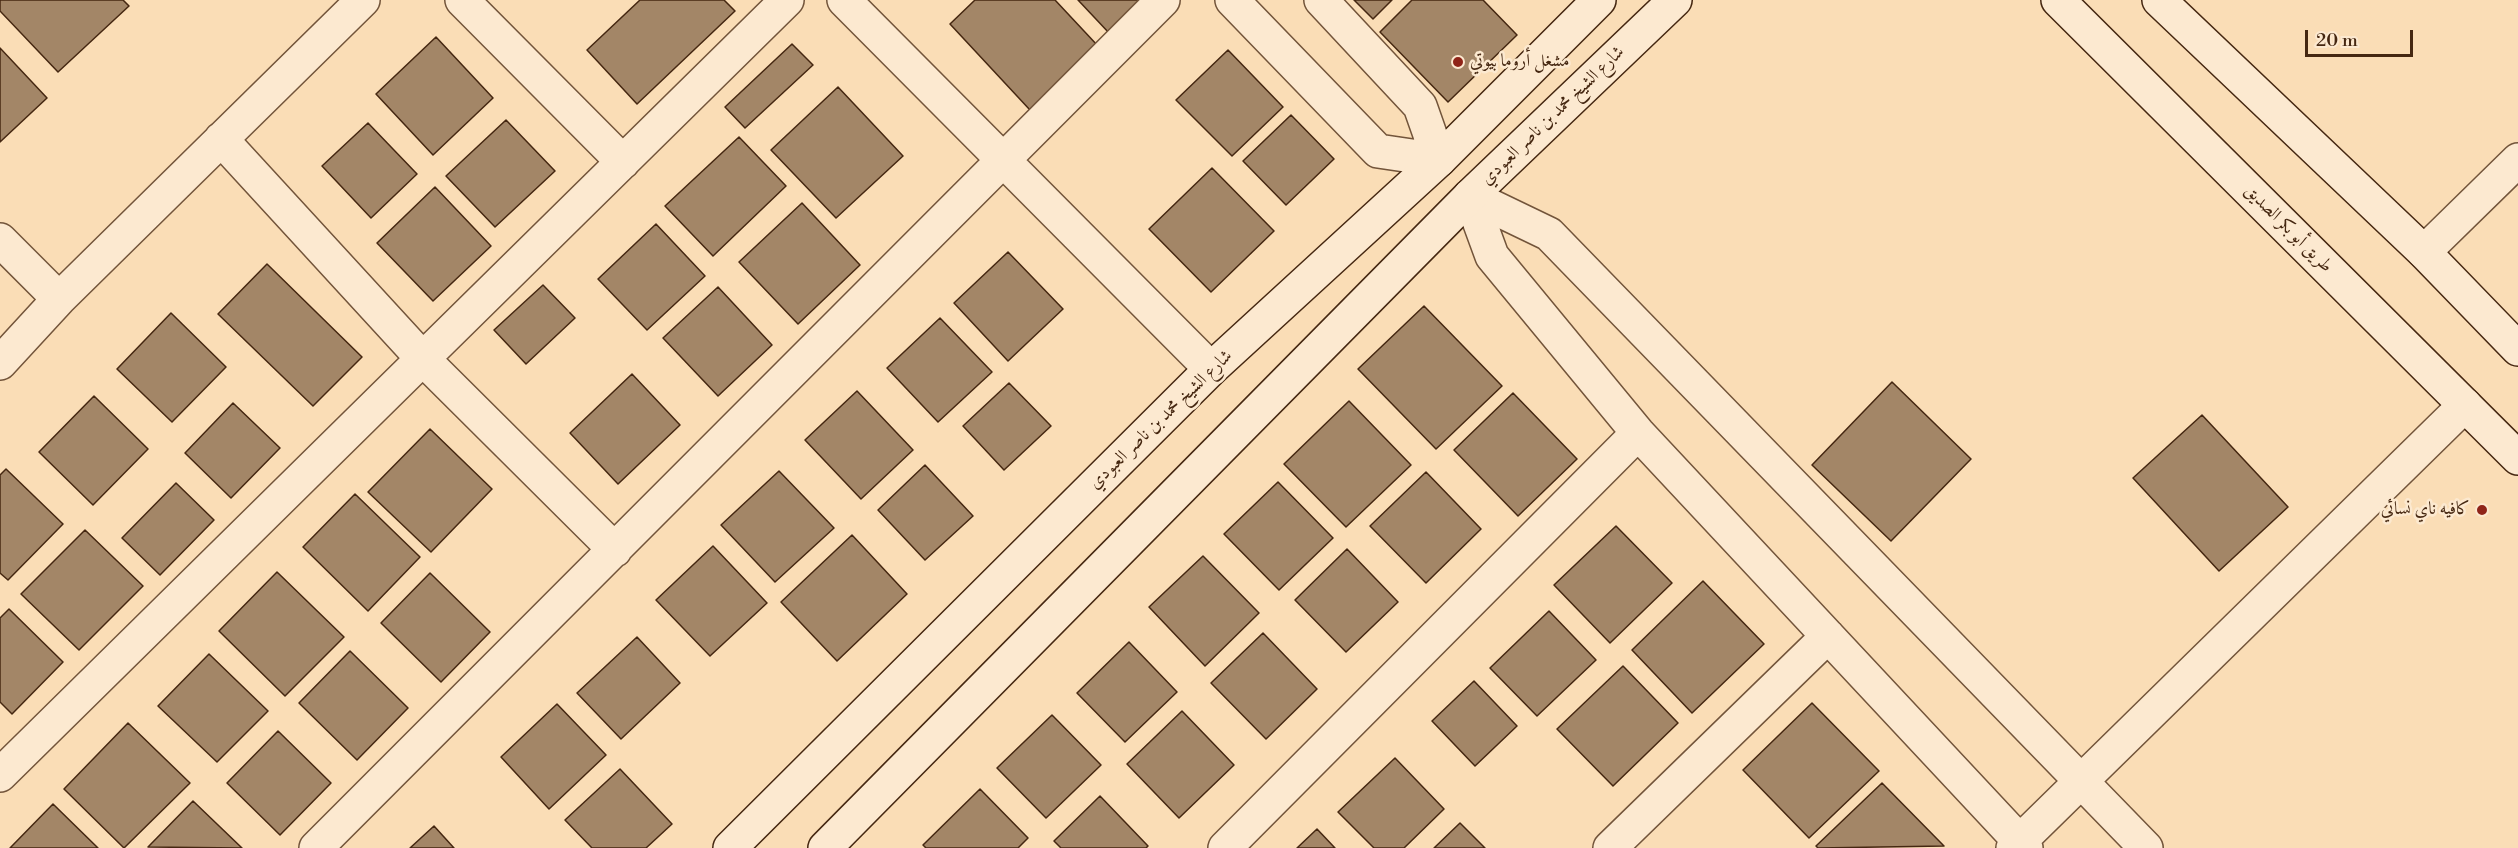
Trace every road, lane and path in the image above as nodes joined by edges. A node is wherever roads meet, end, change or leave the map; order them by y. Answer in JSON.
{"nodes":[{"id":1,"x":363,"y":0,"type":"edge"},
{"id":2,"x":462,"y":0,"type":"edge"},
{"id":3,"x":787,"y":0,"type":"edge"},
{"id":4,"x":844,"y":0,"type":"edge"},
{"id":5,"x":1163,"y":0,"type":"edge"},
{"id":6,"x":1232,"y":0,"type":"edge"},
{"id":7,"x":1322,"y":0,"type":"edge"},
{"id":8,"x":1599,"y":0,"type":"edge"},
{"id":9,"x":1675,"y":0,"type":"edge"},
{"id":10,"x":2058,"y":0,"type":"edge"},
{"id":11,"x":2159,"y":0,"type":"edge"},
{"id":12,"x":221,"y":140,"type":"junction"},
{"id":13,"x":1439,"y":160,"type":"junction"},
{"id":14,"x":2518,"y":160,"type":"edge"},
{"id":15,"x":623,"y":162,"type":"junction"},
{"id":16,"x":1003,"y":162,"type":"junction"},
{"id":17,"x":1470,"y":196,"type":"junction"},
{"id":18,"x":0,"y":240,"type":"edge"},
{"id":19,"x":2424,"y":252,"type":"junction"},
{"id":20,"x":59,"y":299,"type":"junction"},
{"id":21,"x":2518,"y":349,"type":"edge"},
{"id":22,"x":423,"y":359,"type":"junction"},
{"id":23,"x":0,"y":363,"type":"edge"},
{"id":24,"x":1211,"y":369,"type":"junction"},
{"id":25,"x":2465,"y":405,"type":"junction"},
{"id":26,"x":1638,"y":433,"type":"junction"},
{"id":27,"x":2518,"y":458,"type":"edge"},
{"id":28,"x":615,"y":550,"type":"junction"},
{"id":29,"x":1828,"y":636,"type":"junction"},
{"id":30,"x":0,"y":775,"type":"edge"},
{"id":31,"x":2082,"y":780,"type":"junction"},
{"id":32,"x":2020,"y":846,"type":"edge"},
{"id":33,"x":316,"y":848,"type":"edge"},
{"id":34,"x":730,"y":848,"type":"edge"},
{"id":35,"x":825,"y":848,"type":"edge"},
{"id":36,"x":1225,"y":848,"type":"edge"},
{"id":37,"x":1610,"y":848,"type":"edge"},
{"id":38,"x":2146,"y":848,"type":"edge"}],
"edges":[{"from":1,"to":12,"type":"street"},
{"from":2,"to":15,"type":"street"},
{"from":3,"to":15,"type":"street"},
{"from":4,"to":16,"type":"street"},
{"from":5,"to":16,"type":"street"},
{"from":6,"to":13,"type":"street"},
{"from":7,"to":13,"type":"street"},
{"from":8,"to":13,"type":"street","name":"شارع الشيخ محمد بن ناصر العبودي"},
{"from":9,"to":17,"type":"street","name":"شارع الشيخ محمد بن ناصر العبودي"},
{"from":10,"to":25,"type":"street","name":"طريق أبو بكر الصديق"},
{"from":11,"to":19,"type":"street"},
{"from":12,"to":20,"type":"street"},
{"from":12,"to":22,"type":"street"},
{"from":13,"to":24,"type":"street","name":"شارع الشيخ محمد بن ناصر العبودي"},
{"from":14,"to":19,"type":"street"},
{"from":15,"to":22,"type":"street"},
{"from":16,"to":24,"type":"street"},
{"from":16,"to":28,"type":"street"},
{"from":17,"to":26,"type":"street"},
{"from":17,"to":31,"type":"street"},
{"from":17,"to":35,"type":"street","name":"شارع الشيخ محمد بن ناصر العبودي"},
{"from":18,"to":20,"type":"street"},
{"from":19,"to":21,"type":"street"},
{"from":20,"to":23,"type":"street"},
{"from":22,"to":28,"type":"street"},
{"from":22,"to":30,"type":"street"},
{"from":24,"to":34,"type":"street","name":"شارع الشيخ محمد بن ناصر العبودي"},
{"from":25,"to":27,"type":"street","name":"طريق أبو بكر الصديق"},
{"from":25,"to":31,"type":"street"},
{"from":26,"to":29,"type":"street"},
{"from":26,"to":36,"type":"street"},
{"from":28,"to":33,"type":"street"},
{"from":29,"to":32,"type":"street"},
{"from":29,"to":37,"type":"street"},
{"from":31,"to":32,"type":"street"},
{"from":31,"to":38,"type":"street"}]}
